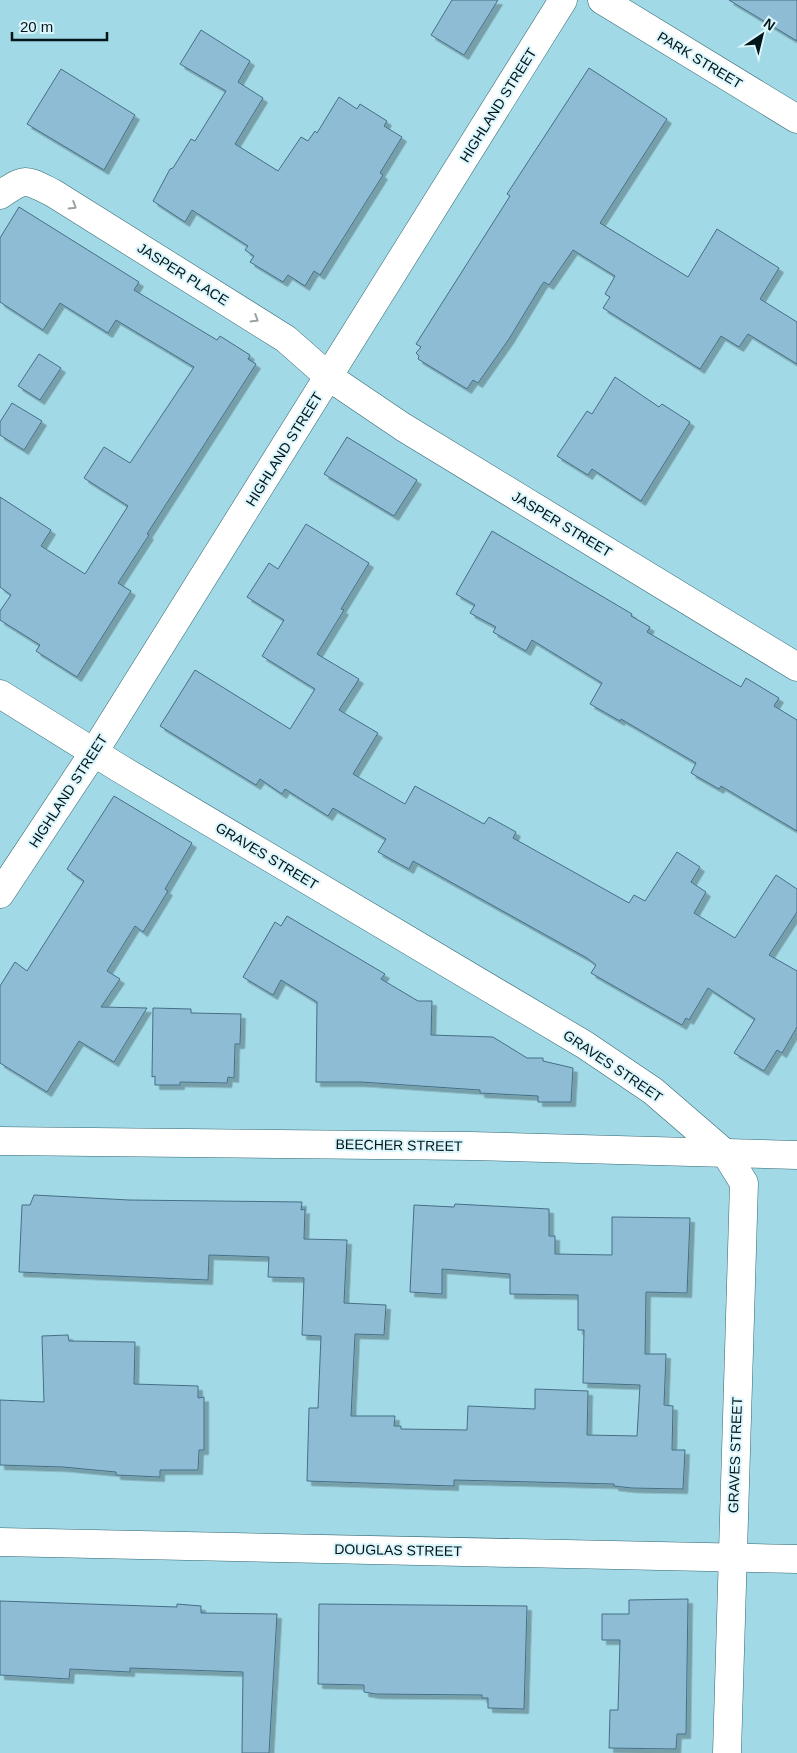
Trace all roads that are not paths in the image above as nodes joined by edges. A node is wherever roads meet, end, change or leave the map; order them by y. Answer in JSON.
{"nodes":[{"id":1,"x":563,"y":0,"type":"edge"},
{"id":2,"x":602,"y":0,"type":"edge"},
{"id":3,"x":797,"y":119,"type":"edge"},
{"id":4,"x":0,"y":195,"type":"edge"},
{"id":5,"x":329,"y":377,"type":"junction"},
{"id":6,"x":797,"y":667,"type":"edge"},
{"id":7,"x":0,"y":694,"type":"edge"},
{"id":8,"x":94,"y":752,"type":"junction"},
{"id":9,"x":0,"y":894,"type":"edge"},
{"id":10,"x":0,"y":1141,"type":"edge"},
{"id":11,"x":726,"y":1154,"type":"junction"},
{"id":12,"x":797,"y":1156,"type":"edge"},
{"id":13,"x":0,"y":1542,"type":"edge"},
{"id":14,"x":732,"y":1558,"type":"junction"},
{"id":15,"x":797,"y":1559,"type":"edge"},
{"id":16,"x":726,"y":1753,"type":"edge"}],
"edges":[{"from":1,"to":5,"type":"street","name":"HIGHLAND STREET"},
{"from":2,"to":3,"type":"street","name":"PARK STREET"},
{"from":4,"to":5,"type":"street","name":"JASPER PLACE","one_way":true},
{"from":5,"to":6,"type":"street","name":"JASPER STREET"},
{"from":5,"to":8,"type":"street","name":"HIGHLAND STREET"},
{"from":7,"to":8,"type":"street","name":"GRAVES STREET"},
{"from":8,"to":9,"type":"street","name":"HIGHLAND STREET"},
{"from":8,"to":11,"type":"street","name":"GRAVES STREET"},
{"from":10,"to":11,"type":"street","name":"BEECHER STREET"},
{"from":11,"to":12,"type":"street","name":"BEECHER STREET"},
{"from":11,"to":14,"type":"street","name":"GRAVES STREET"},
{"from":13,"to":14,"type":"street","name":"DOUGLAS STREET"},
{"from":14,"to":15,"type":"street","name":"DOUGLAS STREET"},
{"from":14,"to":16,"type":"street","name":"GRAVES STREET"}]}
